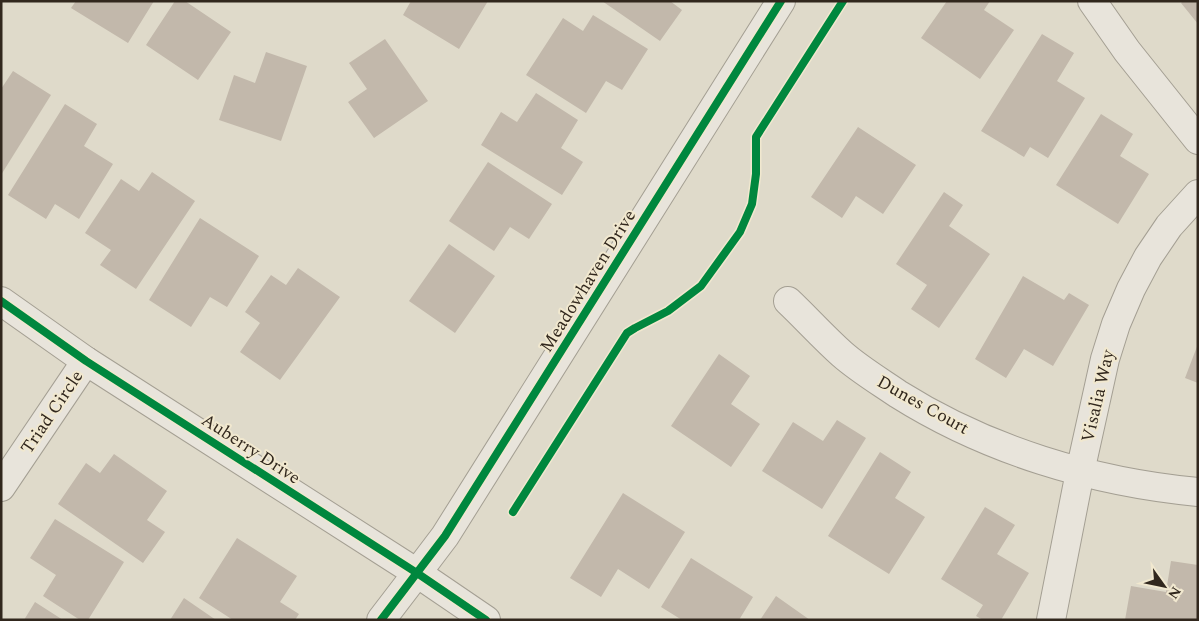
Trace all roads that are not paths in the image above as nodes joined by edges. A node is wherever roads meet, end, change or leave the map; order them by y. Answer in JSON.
{"nodes":[{"id":1,"x":781,"y":1,"type":"edge"},
{"id":2,"x":1092,"y":1,"type":"edge"},
{"id":3,"x":1198,"y":140,"type":"edge"},
{"id":4,"x":1198,"y":194,"type":"edge"},
{"id":5,"x":788,"y":300,"type":"dead end"},
{"id":6,"x":1,"y":301,"type":"edge"},
{"id":7,"x":86,"y":361,"type":"junction"},
{"id":8,"x":1080,"y":472,"type":"junction"},
{"id":9,"x":1,"y":487,"type":"edge"},
{"id":10,"x":1198,"y":492,"type":"edge"},
{"id":11,"x":417,"y":573,"type":"junction"},
{"id":12,"x":381,"y":620,"type":"edge"},
{"id":13,"x":486,"y":620,"type":"edge"},
{"id":14,"x":1051,"y":620,"type":"edge"}],
"edges":[{"from":1,"to":11,"type":"street","name":"Meadowhaven Drive"},
{"from":2,"to":3,"type":"street"},
{"from":4,"to":8,"type":"street","name":"Visalia Way"},
{"from":5,"to":8,"type":"street","name":"Dunes Court"},
{"from":6,"to":7,"type":"street","name":"Auberry Drive"},
{"from":7,"to":9,"type":"street","name":"Triad Circle"},
{"from":7,"to":11,"type":"street","name":"Auberry Drive"},
{"from":8,"to":10,"type":"street","name":"Dunes Court"},
{"from":8,"to":14,"type":"street","name":"Visalia Way"},
{"from":11,"to":12,"type":"street"},
{"from":11,"to":13,"type":"street","name":"Auberry Drive"}]}
